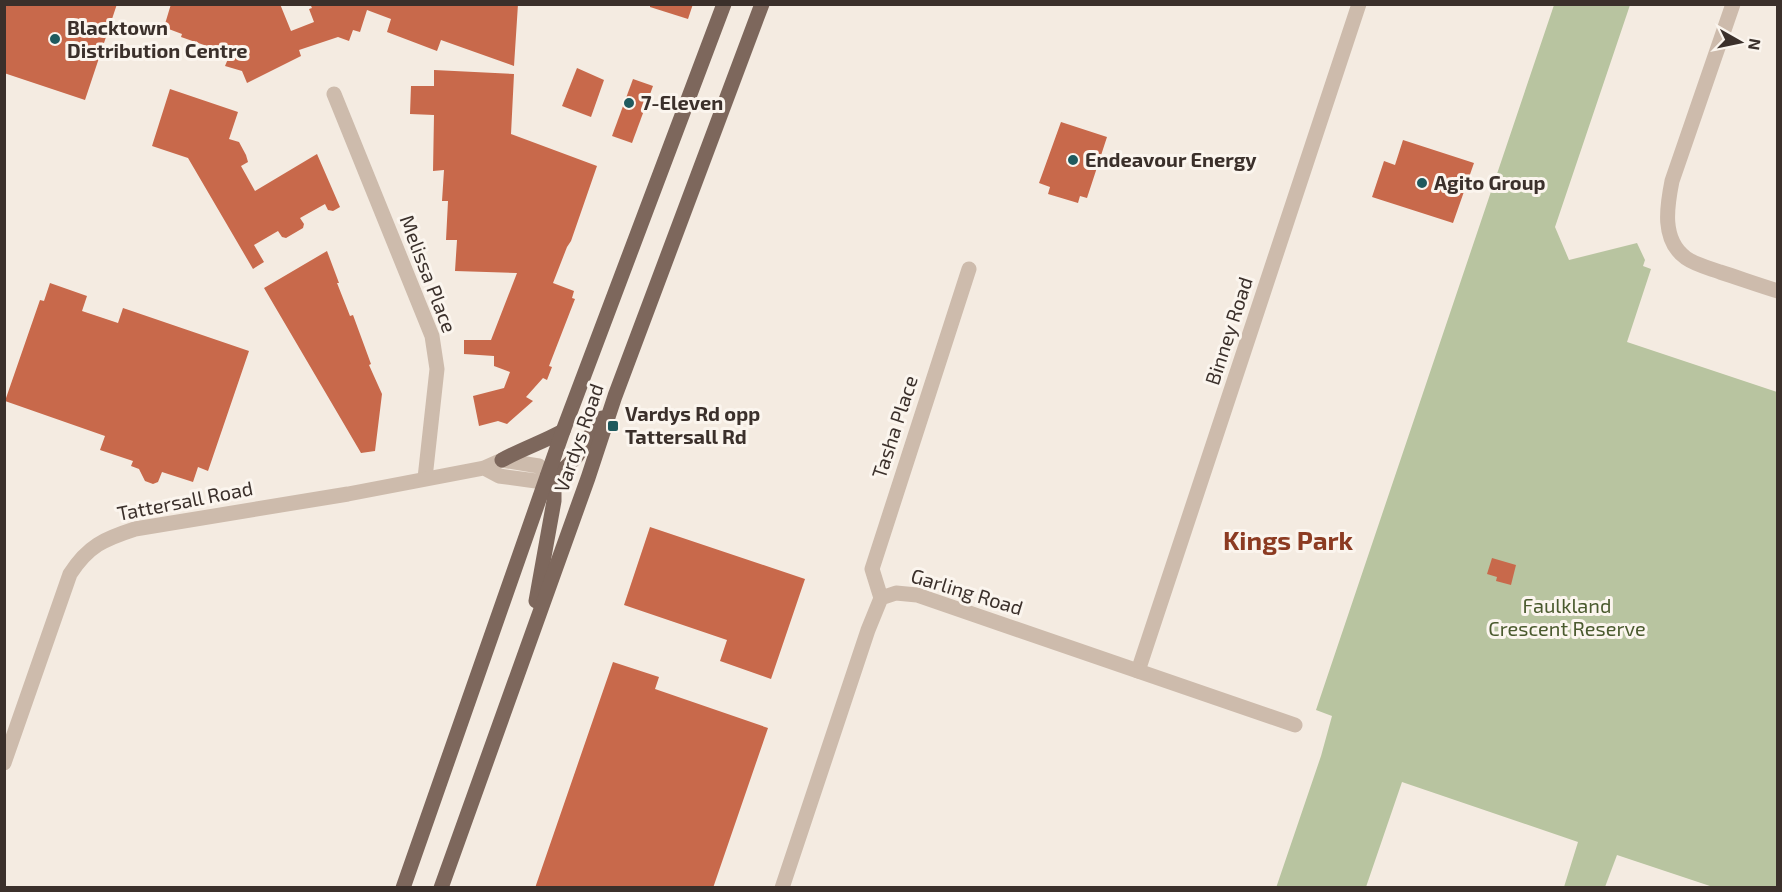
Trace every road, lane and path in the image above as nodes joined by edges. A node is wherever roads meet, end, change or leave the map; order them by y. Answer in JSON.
{"nodes":[{"id":1,"x":724,"y":4,"type":"edge"},
{"id":2,"x":762,"y":4,"type":"edge"},
{"id":3,"x":1359,"y":4,"type":"edge"},
{"id":4,"x":1732,"y":4,"type":"edge"},
{"id":5,"x":334,"y":94,"type":"dead end"},
{"id":6,"x":969,"y":269,"type":"dead end"},
{"id":7,"x":1778,"y":291,"type":"edge"},
{"id":8,"x":615,"y":396,"type":"junction"},
{"id":9,"x":563,"y":431,"type":"junction"},
{"id":10,"x":502,"y":460,"type":"junction"},
{"id":11,"x":484,"y":468,"type":"junction"},
{"id":12,"x":548,"y":475,"type":"junction"},
{"id":13,"x":425,"y":478,"type":"junction"},
{"id":14,"x":882,"y":598,"type":"junction"},
{"id":15,"x":526,"y":650,"type":"junction"},
{"id":16,"x":1138,"y":671,"type":"junction"},
{"id":17,"x":1295,"y":725,"type":"dead end"},
{"id":18,"x":4,"y":763,"type":"edge"},
{"id":19,"x":403,"y":888,"type":"edge"},
{"id":20,"x":441,"y":888,"type":"edge"},
{"id":21,"x":782,"y":888,"type":"edge"}],
"edges":[{"from":1,"to":9,"type":"main road","name":"Vardys Road"},
{"from":2,"to":8,"type":"main road","name":"Vardys Road"},
{"from":3,"to":16,"type":"street","name":"Binney Road"},
{"from":4,"to":7,"type":"street"},
{"from":5,"to":13,"type":"street","name":"Melissa Place"},
{"from":6,"to":14,"type":"street","name":"Tasha Place"},
{"from":8,"to":12,"type":"main road"},
{"from":8,"to":15,"type":"main road","name":"Vardys Road"},
{"from":9,"to":10,"type":"main road"},
{"from":9,"to":12,"type":"main road","name":"Vardys Road"},
{"from":10,"to":11,"type":"street","name":"Tattersall Road"},
{"from":10,"to":12,"type":"street"},
{"from":11,"to":12,"type":"street","name":"Tattersall Road"},
{"from":11,"to":13,"type":"street","name":"Tattersall Road"},
{"from":12,"to":15,"type":"main road"},
{"from":12,"to":19,"type":"main road","name":"Vardys Road"},
{"from":13,"to":18,"type":"street","name":"Tattersall Road"},
{"from":14,"to":16,"type":"street","name":"Garling Road"},
{"from":14,"to":21,"type":"street","name":"Garling Road"},
{"from":15,"to":20,"type":"main road","name":"Vardys Road"},
{"from":16,"to":17,"type":"street","name":"Garling Road"}]}
